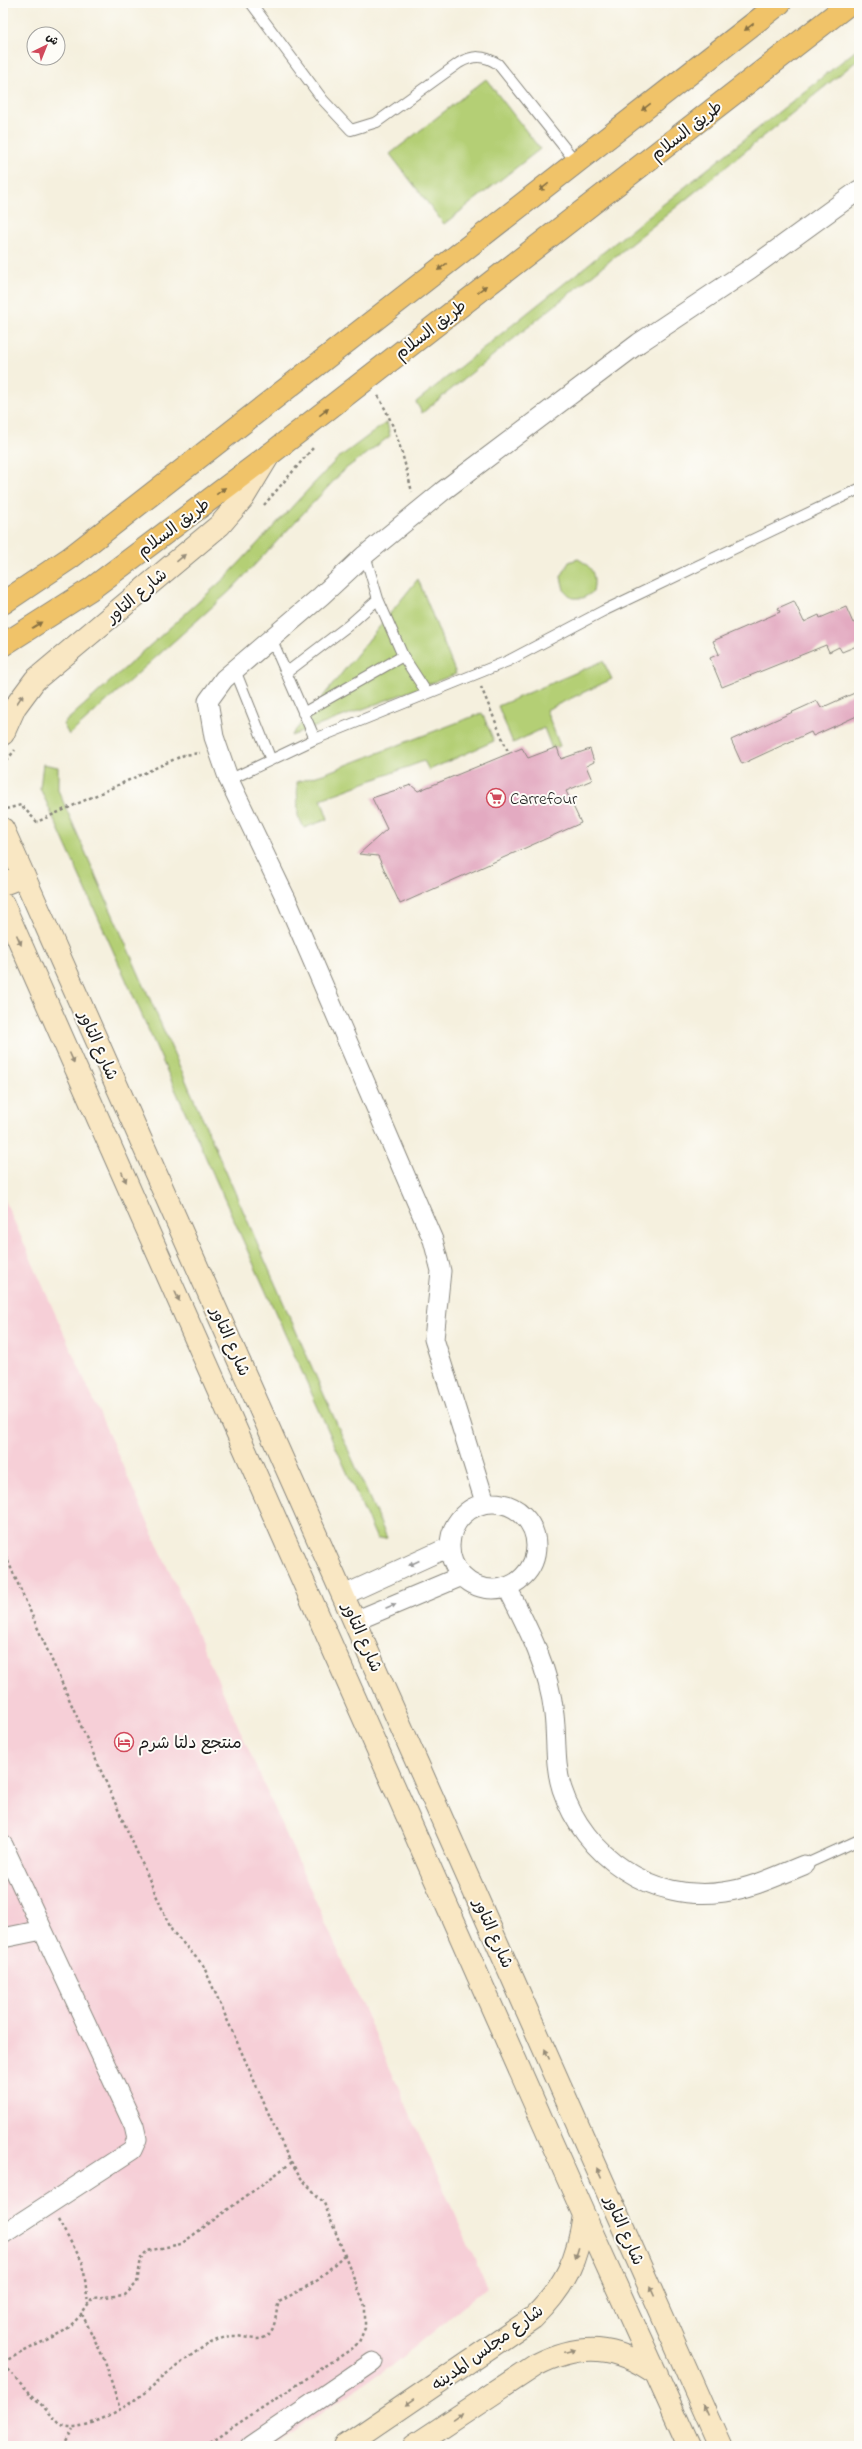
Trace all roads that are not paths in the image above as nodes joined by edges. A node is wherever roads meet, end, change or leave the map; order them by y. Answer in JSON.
{"nodes":[{"id":1,"x":251,"y":3,"type":"edge"},
{"id":2,"x":780,"y":3,"type":"edge"},
{"id":3,"x":850,"y":7,"type":"edge"},
{"id":4,"x":576,"y":162,"type":"junction"},
{"id":5,"x":859,"y":190,"type":"edge"},
{"id":6,"x":269,"y":454,"type":"junction"},
{"id":7,"x":859,"y":488,"type":"edge"},
{"id":8,"x":365,"y":555,"type":"junction"},
{"id":9,"x":378,"y":599,"type":"junction"},
{"id":10,"x":3,"y":603,"type":"edge"},
{"id":11,"x":271,"y":638,"type":"junction"},
{"id":12,"x":3,"y":645,"type":"edge"},
{"id":13,"x":403,"y":656,"type":"junction"},
{"id":14,"x":235,"y":670,"type":"junction"},
{"id":15,"x":286,"y":673,"type":"junction"},
{"id":16,"x":427,"y":693,"type":"junction"},
{"id":17,"x":303,"y":713,"type":"junction"},
{"id":18,"x":314,"y":739,"type":"junction"},
{"id":19,"x":10,"y":740,"type":"edge"},
{"id":20,"x":271,"y":760,"type":"junction"},
{"id":21,"x":229,"y":780,"type":"junction"},
{"id":22,"x":3,"y":829,"type":"edge"},
{"id":23,"x":24,"y":876,"type":"junction"},
{"id":24,"x":3,"y":884,"type":"edge"},
{"id":25,"x":3,"y":904,"type":"edge"},
{"id":26,"x":485,"y":1502,"type":"junction"},
{"id":27,"x":449,"y":1547,"type":"junction"},
{"id":28,"x":462,"y":1576,"type":"junction"},
{"id":29,"x":507,"y":1587,"type":"junction"},
{"id":30,"x":344,"y":1595,"type":"junction"},
{"id":31,"x":355,"y":1621,"type":"junction"},
{"id":32,"x":859,"y":1840,"type":"edge"},
{"id":33,"x":3,"y":1845,"type":"edge"},
{"id":34,"x":462,"y":1863,"type":"junction"},
{"id":35,"x":804,"y":1865,"type":"joint"},
{"id":36,"x":433,"y":1874,"type":"junction"},
{"id":37,"x":42,"y":1930,"type":"junction"},
{"id":38,"x":3,"y":1938,"type":"edge"},
{"id":39,"x":584,"y":2215,"type":"junction"},
{"id":40,"x":3,"y":2234,"type":"edge"},
{"id":41,"x":373,"y":2362,"type":"dead end"},
{"id":42,"x":657,"y":2374,"type":"junction"},
{"id":43,"x":250,"y":2446,"type":"edge"},
{"id":44,"x":345,"y":2446,"type":"edge"},
{"id":45,"x":414,"y":2446,"type":"edge"},
{"id":46,"x":689,"y":2446,"type":"edge"},
{"id":47,"x":720,"y":2446,"type":"edge"}],
"edges":[{"from":1,"to":4,"type":"lane"},
{"from":2,"to":4,"type":"main road","one_way":true},
{"from":6,"to":3,"type":"main road","name":"طريق السلام","one_way":true},
{"from":4,"to":10,"type":"main road","one_way":true},
{"from":5,"to":8,"type":"street"},
{"from":12,"to":6,"type":"main road","name":"طريق السلام","one_way":true},
{"from":19,"to":6,"type":"main road","name":"شارع التاور","one_way":true},
{"from":7,"to":16,"type":"lane"},
{"from":8,"to":9,"type":"lane"},
{"from":8,"to":11,"type":"street"},
{"from":9,"to":13,"type":"lane"},
{"from":9,"to":15,"type":"lane"},
{"from":11,"to":14,"type":"street"},
{"from":11,"to":15,"type":"lane"},
{"from":13,"to":16,"type":"lane"},
{"from":13,"to":17,"type":"lane"},
{"from":14,"to":20,"type":"lane"},
{"from":14,"to":21,"type":"street"},
{"from":15,"to":17,"type":"lane"},
{"from":16,"to":18,"type":"lane"},
{"from":17,"to":18,"type":"lane"},
{"from":18,"to":20,"type":"lane"},
{"from":20,"to":21,"type":"lane"},
{"from":21,"to":26,"type":"street"},
{"from":22,"to":23,"type":"main road","name":"شارع التاور"},
{"from":23,"to":24,"type":"main road"},
{"from":23,"to":30,"type":"main road","name":"شارع التاور"},
{"from":25,"to":36,"type":"main road","name":"شارع التاور","one_way":true},
{"from":26,"to":27,"type":"street"},
{"from":26,"to":29,"type":"street"},
{"from":27,"to":28,"type":"street"},
{"from":27,"to":30,"type":"street","one_way":true},
{"from":28,"to":29,"type":"street"},
{"from":31,"to":28,"type":"street","one_way":true},
{"from":29,"to":35,"type":"street"},
{"from":30,"to":31,"type":"main road","name":"شارع التاور"},
{"from":31,"to":34,"type":"main road","name":"شارع التاور"},
{"from":32,"to":35,"type":"lane"},
{"from":33,"to":37,"type":"street"},
{"from":34,"to":36,"type":"main road"},
{"from":47,"to":34,"type":"main road","name":"شارع التاور","one_way":true},
{"from":36,"to":39,"type":"main road","name":"شارع التاور"},
{"from":37,"to":38,"type":"street"},
{"from":37,"to":40,"type":"street"},
{"from":39,"to":42,"type":"main road","name":"شارع التاور"},
{"from":39,"to":44,"type":"main road","name":"شارع مجلس المدينه","one_way":true},
{"from":41,"to":43,"type":"street"},
{"from":45,"to":42,"type":"main road","one_way":true},
{"from":42,"to":46,"type":"main road","name":"شارع التاور"}]}
